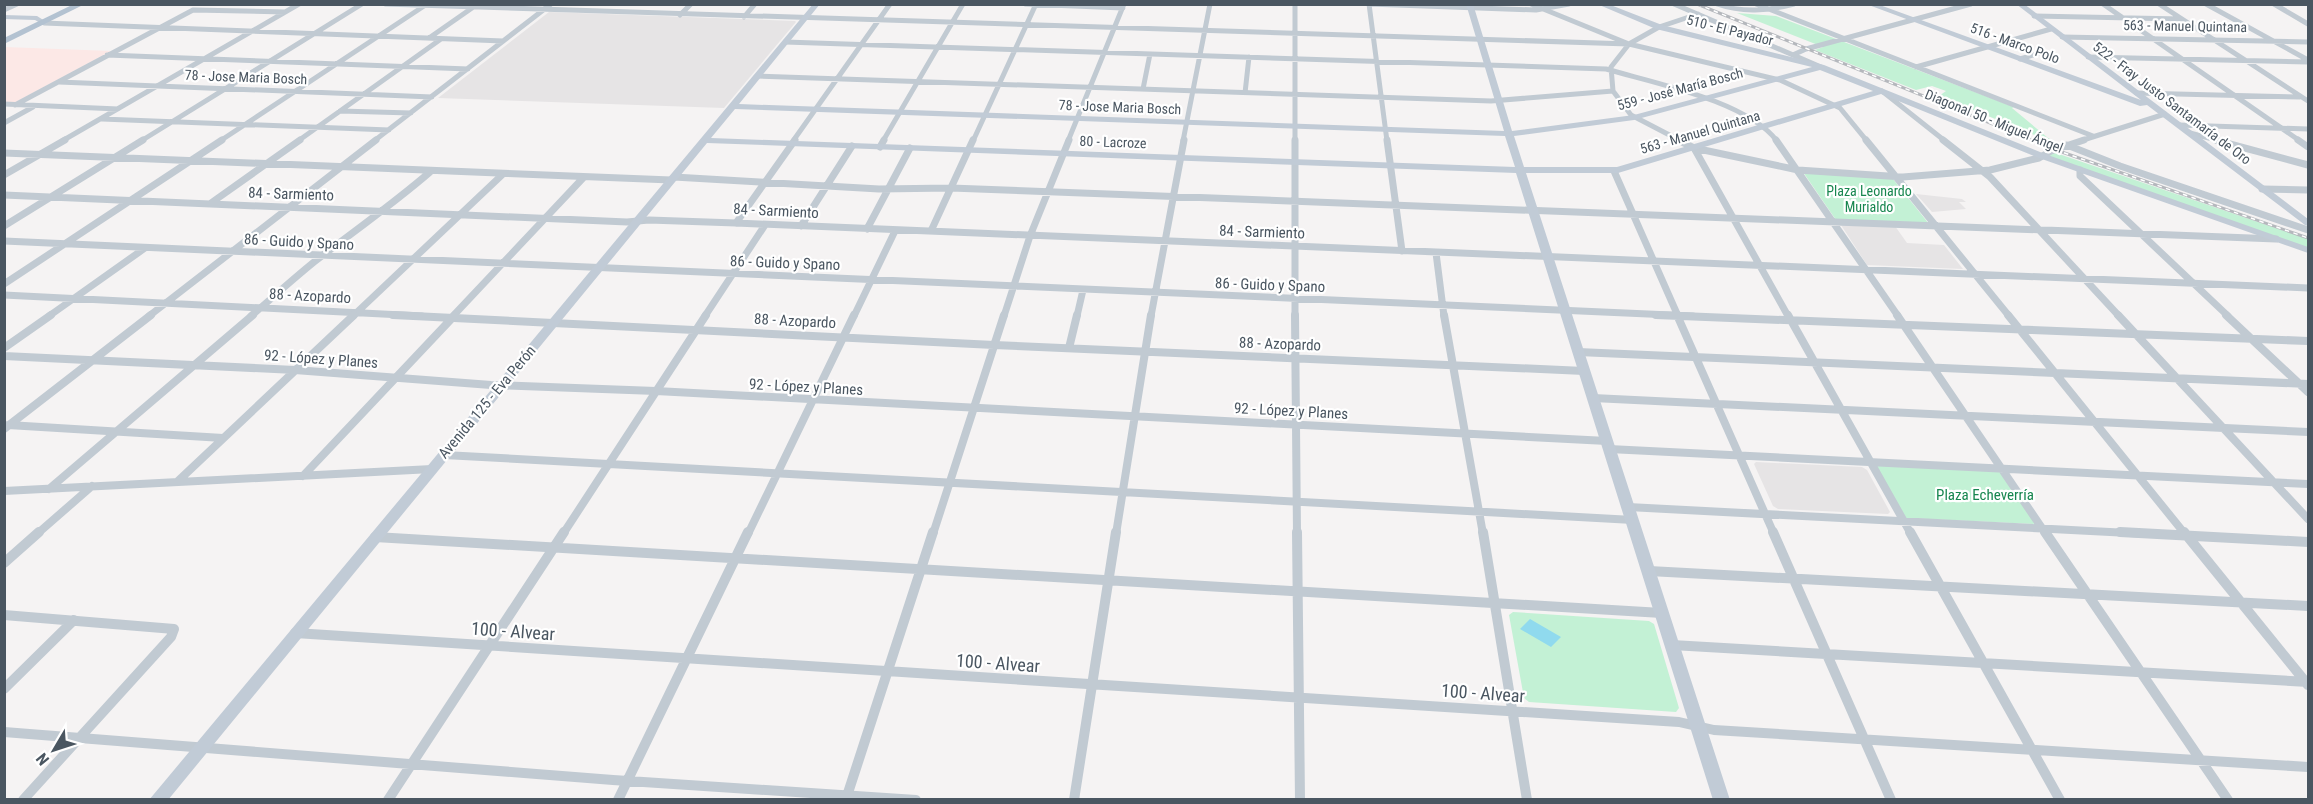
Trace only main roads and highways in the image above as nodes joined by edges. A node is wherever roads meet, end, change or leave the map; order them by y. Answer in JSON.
{"nodes":[{"id":1,"x":70,"y":4,"type":"edge"},
{"id":2,"x":81,"y":4,"type":"edge"},
{"id":3,"x":42,"y":21,"type":"junction"},
{"id":4,"x":4,"y":36,"type":"edge"},
{"id":5,"x":4,"y":42,"type":"edge"}],
"edges":[{"from":1,"to":3,"type":"main road"},
{"from":2,"to":3,"type":"main road"},
{"from":3,"to":4,"type":"main road"},
{"from":3,"to":5,"type":"main road"}]}
